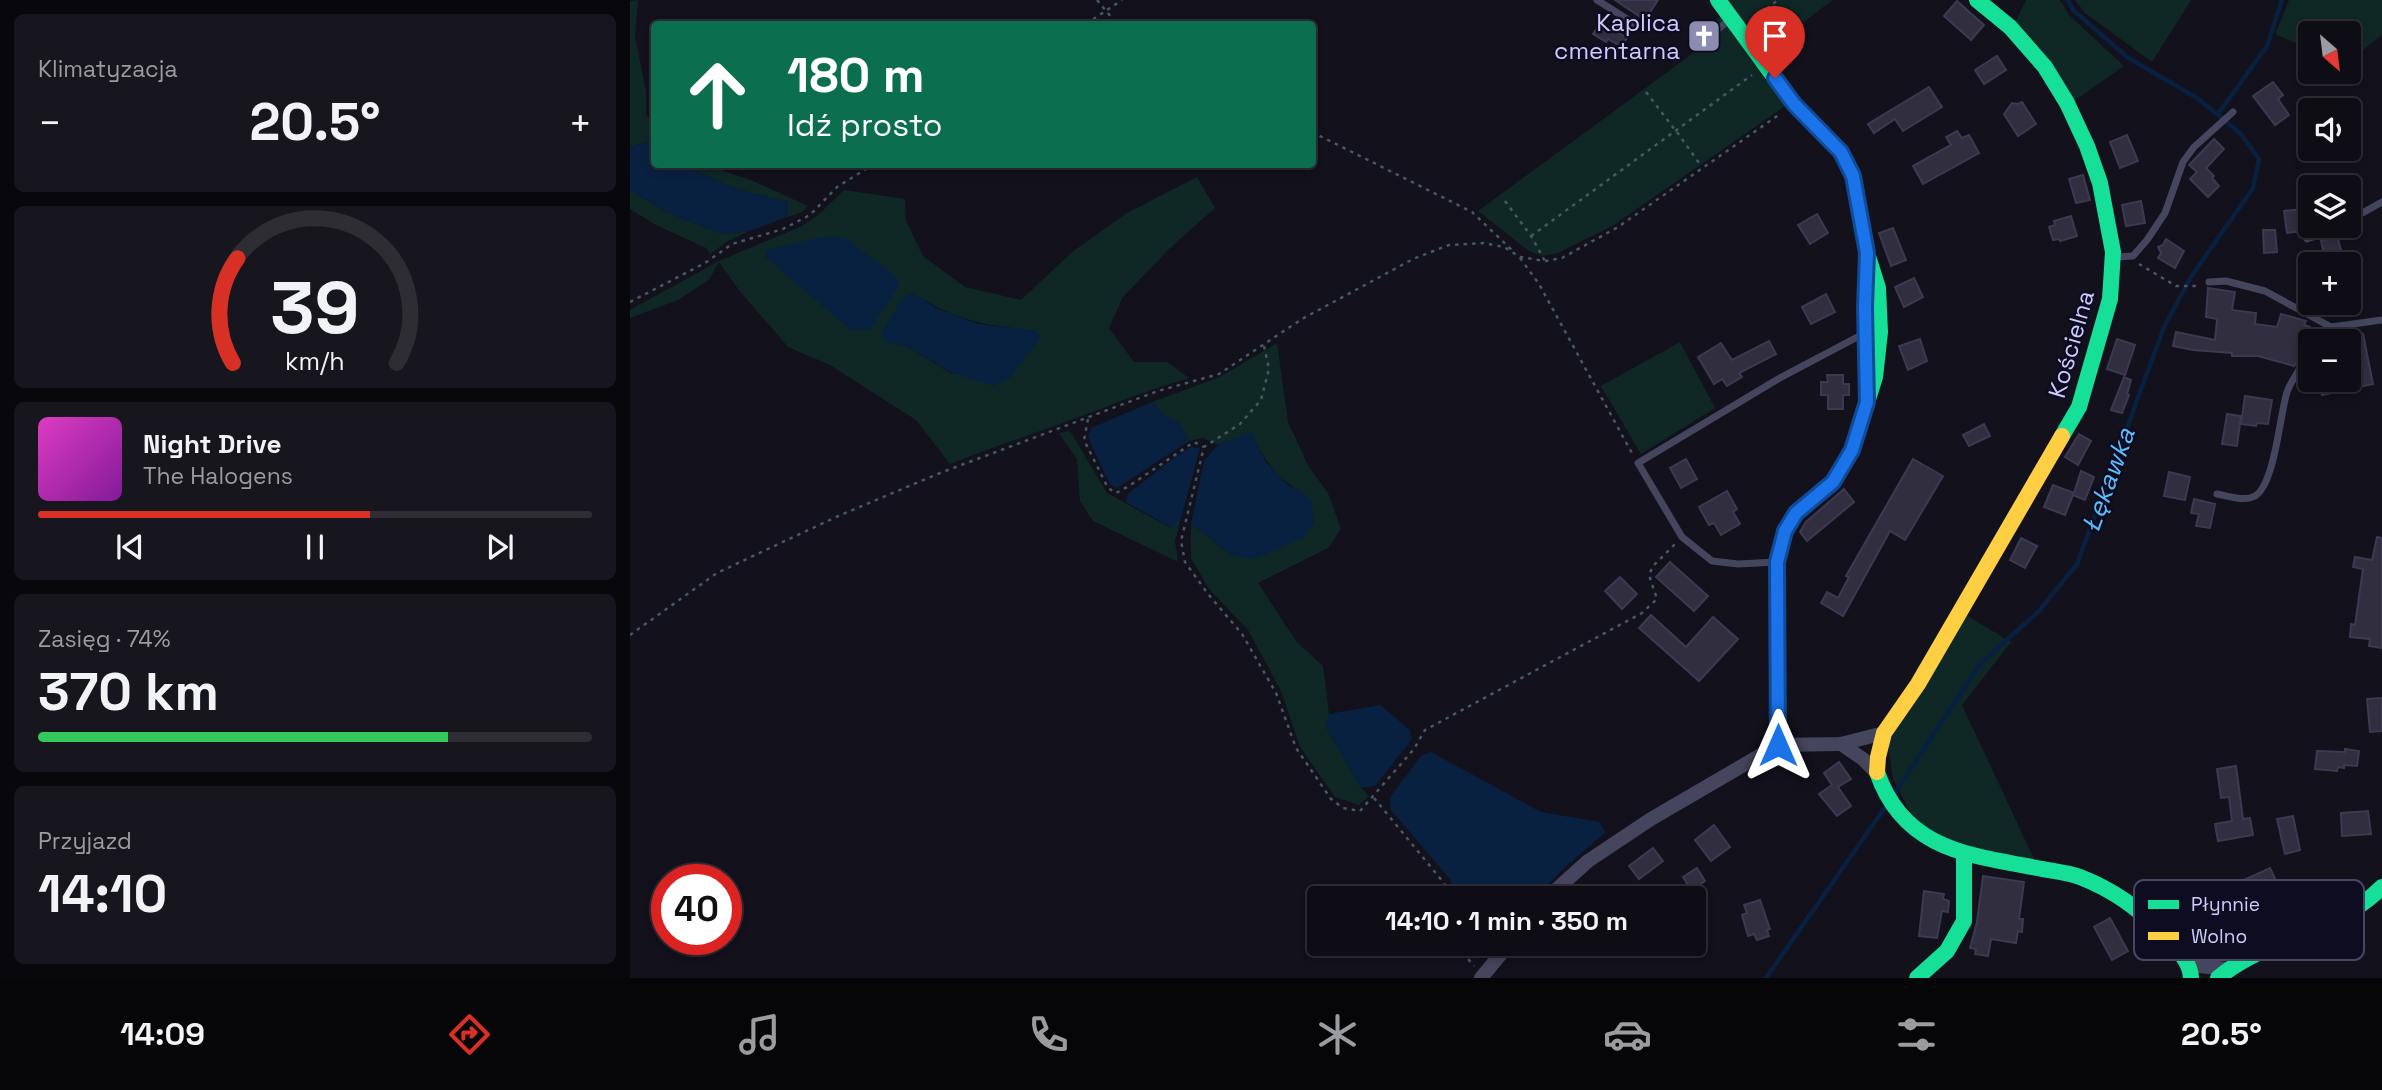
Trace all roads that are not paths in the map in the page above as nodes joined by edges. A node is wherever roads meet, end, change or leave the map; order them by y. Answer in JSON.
{"nodes":[{"id":1,"x":1597,"y":0,"type":"edge"},
{"id":2,"x":1718,"y":0,"type":"edge"},
{"id":3,"x":1977,"y":0,"type":"edge"},
{"id":4,"x":1732,"y":19,"type":"junction"},
{"id":5,"x":1635,"y":24,"type":"dead end"},
{"id":6,"x":1718,"y":29,"type":"dead end"},
{"id":7,"x":2233,"y":112,"type":"dead end"},
{"id":8,"x":2382,"y":202,"type":"edge"},
{"id":9,"x":2361,"y":214,"type":"edge"},
{"id":10,"x":1867,"y":253,"type":"junction"},
{"id":11,"x":2113,"y":258,"type":"junction"},
{"id":12,"x":2209,"y":282,"type":"dead end"},
{"id":13,"x":2382,"y":320,"type":"edge"},
{"id":14,"x":2331,"y":327,"type":"joint"},
{"id":15,"x":1865,"y":333,"type":"junction"},
{"id":16,"x":2298,"y":373,"type":"edge"},
{"id":17,"x":1867,"y":402,"type":"junction"},
{"id":18,"x":2217,"y":494,"type":"dead end"},
{"id":19,"x":1777,"y":562,"type":"junction"},
{"id":20,"x":1884,"y":733,"type":"junction"},
{"id":21,"x":1841,"y":744,"type":"junction"},
{"id":22,"x":1778,"y":745,"type":"junction"},
{"id":23,"x":1877,"y":773,"type":"junction"},
{"id":24,"x":1964,"y":854,"type":"junction"},
{"id":25,"x":1562,"y":886,"type":"edge"},
{"id":26,"x":2382,"y":887,"type":"edge"},
{"id":27,"x":2364,"y":903,"type":"edge"},
{"id":28,"x":2134,"y":908,"type":"edge"},
{"id":29,"x":1499,"y":956,"type":"edge"},
{"id":30,"x":2246,"y":960,"type":"edge"},
{"id":31,"x":2191,"y":972,"type":"edge"},
{"id":32,"x":2223,"y":973,"type":"edge"},
{"id":33,"x":1482,"y":977,"type":"edge"},
{"id":34,"x":1917,"y":978,"type":"edge"}],
"edges":[{"from":1,"to":5,"type":"lane"},
{"from":2,"to":4,"type":"street"},
{"from":3,"to":11,"type":"street","name":"Kościelna"},
{"from":4,"to":6,"type":"lane"},
{"from":4,"to":10,"type":"street"},
{"from":7,"to":11,"type":"lane"},
{"from":8,"to":9,"type":"lane"},
{"from":10,"to":15,"type":"lane"},
{"from":10,"to":17,"type":"street"},
{"from":11,"to":20,"type":"street","name":"Kościelna"},
{"from":12,"to":14,"type":"lane"},
{"from":13,"to":14,"type":"lane"},
{"from":15,"to":17,"type":"lane"},
{"from":15,"to":19,"type":"lane"},
{"from":16,"to":18,"type":"lane"},
{"from":17,"to":19,"type":"street"},
{"from":19,"to":22,"type":"street"},
{"from":20,"to":21,"type":"street"},
{"from":20,"to":23,"type":"street"},
{"from":21,"to":22,"type":"street"},
{"from":21,"to":23,"type":"street"},
{"from":22,"to":25,"type":"street"},
{"from":23,"to":24,"type":"street"},
{"from":24,"to":28,"type":"street"},
{"from":24,"to":34,"type":"street"},
{"from":26,"to":27,"type":"street"},
{"from":29,"to":33,"type":"street"},
{"from":30,"to":32,"type":"street"},
{"from":31,"to":32,"type":"street"}]}
